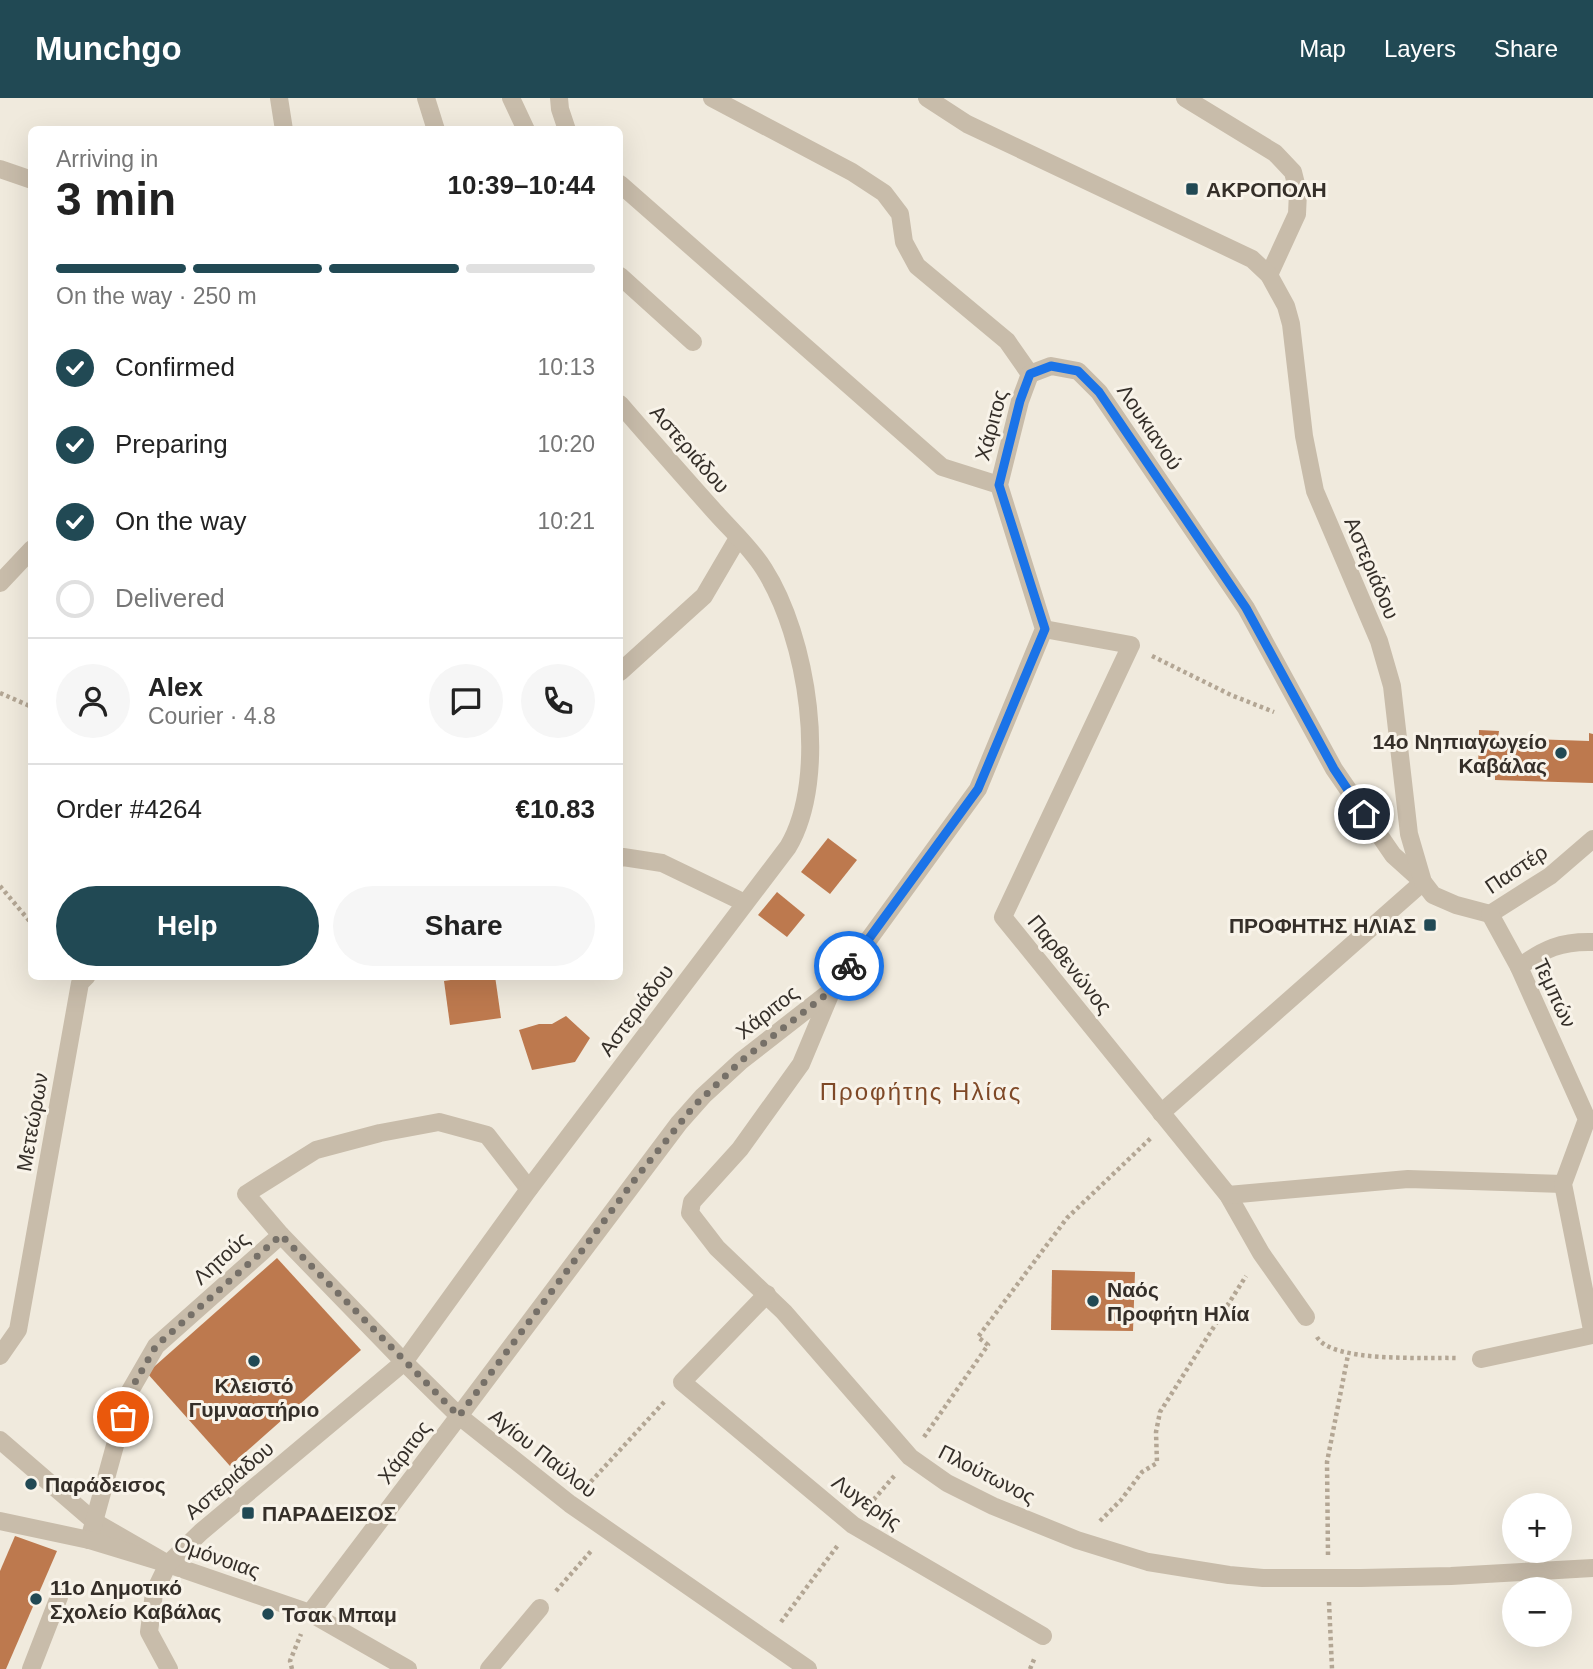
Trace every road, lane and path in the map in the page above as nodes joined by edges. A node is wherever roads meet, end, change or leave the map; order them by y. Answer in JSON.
{"nodes":[{"id":1,"x":279,"y":98,"type":"edge"},
{"id":2,"x":426,"y":98,"type":"edge"},
{"id":3,"x":512,"y":98,"type":"edge"},
{"id":4,"x":559,"y":98,"type":"edge"},
{"id":5,"x":712,"y":98,"type":"edge"},
{"id":6,"x":927,"y":98,"type":"edge"},
{"id":7,"x":1185,"y":98,"type":"edge"},
{"id":8,"x":283,"y":126,"type":"edge"},
{"id":9,"x":435,"y":126,"type":"edge"},
{"id":10,"x":524,"y":126,"type":"edge"},
{"id":11,"x":566,"y":126,"type":"edge"},
{"id":12,"x":0,"y":169,"type":"edge"},
{"id":13,"x":28,"y":179,"type":"edge"},
{"id":14,"x":623,"y":187,"type":"edge"},
{"id":15,"x":1269,"y":275,"type":"junction"},
{"id":16,"x":623,"y":279,"type":"edge"},
{"id":17,"x":693,"y":342,"type":"dead end"},
{"id":18,"x":1030,"y":374,"type":"junction"},
{"id":19,"x":623,"y":407,"type":"edge"},
{"id":20,"x":999,"y":485,"type":"junction"},
{"id":21,"x":738,"y":538,"type":"junction"},
{"id":22,"x":28,"y":551,"type":"edge"},
{"id":23,"x":6,"y":565,"type":"edge"},
{"id":24,"x":0,"y":583,"type":"edge"},
{"id":25,"x":1045,"y":629,"type":"junction"},
{"id":26,"x":1131,"y":645,"type":"junction"},
{"id":27,"x":623,"y":669,"type":"edge"},
{"id":28,"x":0,"y":693,"type":"edge"},
{"id":29,"x":28,"y":705,"type":"edge"},
{"id":30,"x":1306,"y":717,"type":"junction"},
{"id":31,"x":1593,"y":839,"type":"edge"},
{"id":32,"x":623,"y":856,"type":"edge"},
{"id":33,"x":1423,"y":882,"type":"junction"},
{"id":34,"x":0,"y":886,"type":"edge"},
{"id":35,"x":745,"y":903,"type":"junction"},
{"id":36,"x":1490,"y":914,"type":"junction"},
{"id":37,"x":28,"y":919,"type":"edge"},
{"id":38,"x":1593,"y":942,"type":"edge"},
{"id":39,"x":1519,"y":967,"type":"junction"},
{"id":40,"x":83,"y":980,"type":"edge"},
{"id":41,"x":832,"y":990,"type":"junction"},
{"id":42,"x":1165,"y":1117,"type":"junction"},
{"id":43,"x":1563,"y":1184,"type":"junction"},
{"id":44,"x":529,"y":1189,"type":"junction"},
{"id":45,"x":1228,"y":1195,"type":"junction"},
{"id":46,"x":281,"y":1235,"type":"junction"},
{"id":47,"x":1261,"y":1253,"type":"junction"},
{"id":48,"x":767,"y":1294,"type":"junction"},
{"id":49,"x":1306,"y":1317,"type":"joint"},
{"id":50,"x":1592,"y":1335,"type":"edge"},
{"id":51,"x":1348,"y":1354,"type":"junction"},
{"id":52,"x":0,"y":1356,"type":"edge"},
{"id":53,"x":1481,"y":1359,"type":"joint"},
{"id":54,"x":404,"y":1362,"type":"junction"},
{"id":55,"x":682,"y":1382,"type":"junction"},
{"id":56,"x":459,"y":1416,"type":"junction"},
{"id":57,"x":0,"y":1440,"type":"edge"},
{"id":58,"x":910,"y":1457,"type":"junction"},
{"id":59,"x":570,"y":1504,"type":"junction"},
{"id":60,"x":0,"y":1521,"type":"edge"},
{"id":61,"x":95,"y":1522,"type":"junction"},
{"id":62,"x":853,"y":1525,"type":"junction"},
{"id":63,"x":609,"y":1532,"type":"junction"},
{"id":64,"x":1057,"y":1532,"type":"junction"},
{"id":65,"x":89,"y":1540,"type":"junction"},
{"id":66,"x":168,"y":1564,"type":"junction"},
{"id":67,"x":1593,"y":1568,"type":"edge"},
{"id":68,"x":1328,"y":1577,"type":"junction"},
{"id":69,"x":58,"y":1597,"type":"dead end"},
{"id":70,"x":540,"y":1608,"type":"joint"},
{"id":71,"x":310,"y":1613,"type":"junction"},
{"id":72,"x":1043,"y":1636,"type":"dead end"},
{"id":73,"x":768,"y":1640,"type":"junction"},
{"id":74,"x":31,"y":1669,"type":"edge"},
{"id":75,"x":169,"y":1669,"type":"edge"},
{"id":76,"x":292,"y":1669,"type":"edge"},
{"id":77,"x":408,"y":1669,"type":"edge"},
{"id":78,"x":489,"y":1669,"type":"edge"},
{"id":79,"x":808,"y":1669,"type":"edge"},
{"id":80,"x":1332,"y":1669,"type":"edge"}],
"edges":[{"from":1,"to":8,"type":"street"},
{"from":2,"to":9,"type":"street"},
{"from":3,"to":10,"type":"street"},
{"from":4,"to":11,"type":"street"},
{"from":5,"to":18,"type":"street"},
{"from":6,"to":15,"type":"street","name":"Αστεριάδου"},
{"from":7,"to":15,"type":"street"},
{"from":12,"to":13,"type":"street"},
{"from":14,"to":20,"type":"street"},
{"from":15,"to":33,"type":"street","name":"Αστεριάδου"},
{"from":16,"to":17,"type":"street"},
{"from":18,"to":20,"type":"street","name":"Χάριτος"},
{"from":18,"to":30,"type":"street","name":"Λουκιανού"},
{"from":19,"to":21,"type":"street","name":"Αστεριάδου"},
{"from":20,"to":25,"type":"street","name":"Χάριτος"},
{"from":21,"to":27,"type":"street"},
{"from":21,"to":35,"type":"street","name":"Αστεριάδου"},
{"from":22,"to":23,"type":"street"},
{"from":23,"to":24,"type":"street"},
{"from":25,"to":26,"type":"street"},
{"from":25,"to":41,"type":"street","name":"Χάριτος"},
{"from":26,"to":30,"type":"path"},
{"from":26,"to":42,"type":"street","name":"Παρθενώνος"},
{"from":28,"to":29,"type":"path"},
{"from":30,"to":33,"type":"street","name":"Λουκιανού"},
{"from":31,"to":36,"type":"street","name":"Παστέρ"},
{"from":32,"to":35,"type":"street"},
{"from":33,"to":36,"type":"street","name":"Παστέρ"},
{"from":33,"to":42,"type":"street"},
{"from":34,"to":37,"type":"path"},
{"from":35,"to":44,"type":"street","name":"Αστεριάδου"},
{"from":36,"to":39,"type":"street","name":"Τεμπών"},
{"from":38,"to":39,"type":"street"},
{"from":39,"to":43,"type":"street","name":"Τεμπών"},
{"from":40,"to":52,"type":"street","name":"Μετεώρων"},
{"from":41,"to":48,"type":"street","name":"Πλούτωνος"},
{"from":41,"to":56,"type":"street","name":"Χάριτος"},
{"from":42,"to":45,"type":"street","name":"Παρθενώνος"},
{"from":42,"to":58,"type":"path"},
{"from":43,"to":45,"type":"street"},
{"from":43,"to":50,"type":"street"},
{"from":44,"to":46,"type":"street","name":"Λητούς"},
{"from":44,"to":54,"type":"street","name":"Αστεριάδου"},
{"from":45,"to":47,"type":"street","name":"Παρθενώνος"},
{"from":46,"to":54,"type":"street","name":"Αγίου Παύλου"},
{"from":46,"to":61,"type":"street","name":"Λητούς"},
{"from":47,"to":49,"type":"street","name":"Παρθενώνος"},
{"from":47,"to":64,"type":"path"},
{"from":48,"to":55,"type":"street"},
{"from":48,"to":58,"type":"street","name":"Πλούτωνος"},
{"from":49,"to":51,"type":"path"},
{"from":50,"to":53,"type":"street"},
{"from":51,"to":53,"type":"path"},
{"from":51,"to":68,"type":"path"},
{"from":54,"to":56,"type":"street","name":"Αγίου Παύλου"},
{"from":54,"to":66,"type":"street","name":"Αστεριάδου"},
{"from":55,"to":59,"type":"path"},
{"from":55,"to":62,"type":"street","name":"Λυγερής"},
{"from":56,"to":59,"type":"street","name":"Αγίου Παύλου"},
{"from":56,"to":71,"type":"street","name":"Χάριτος"},
{"from":57,"to":61,"type":"street"},
{"from":58,"to":62,"type":"path"},
{"from":58,"to":64,"type":"street","name":"Πλούτωνος"},
{"from":59,"to":63,"type":"street","name":"Αγίου Παύλου"},
{"from":60,"to":65,"type":"street","name":"Ομόνοιας"},
{"from":61,"to":65,"type":"street","name":"Λητούς"},
{"from":61,"to":66,"type":"street"},
{"from":62,"to":72,"type":"street","name":"Λυγερής"},
{"from":62,"to":73,"type":"path"},
{"from":63,"to":70,"type":"path"},
{"from":63,"to":73,"type":"street","name":"Αγίου Παύλου"},
{"from":64,"to":68,"type":"street","name":"Πλούτωνος"},
{"from":65,"to":66,"type":"street","name":"Ομόνοιας"},
{"from":66,"to":71,"type":"street","name":"Ομόνοιας"},
{"from":66,"to":75,"type":"street"},
{"from":67,"to":68,"type":"street","name":"Πλούτωνος"},
{"from":68,"to":80,"type":"path"},
{"from":69,"to":74,"type":"street"},
{"from":70,"to":78,"type":"street"},
{"from":71,"to":76,"type":"path"},
{"from":71,"to":77,"type":"street","name":"Ομόνοιας"},
{"from":73,"to":79,"type":"street","name":"Αγίου Παύλου"}]}
